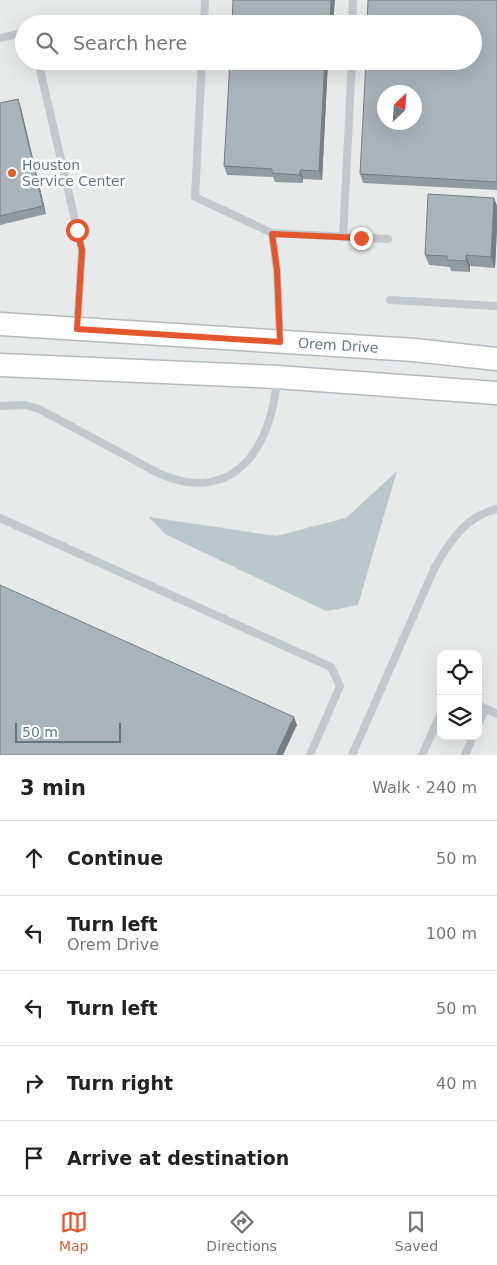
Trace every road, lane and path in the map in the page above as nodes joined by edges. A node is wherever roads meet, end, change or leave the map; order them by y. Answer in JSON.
{"nodes":[{"id":1,"x":205,"y":0,"type":"edge"},
{"id":2,"x":353,"y":0,"type":"edge"},
{"id":3,"x":204,"y":15,"type":"edge"},
{"id":4,"x":352,"y":15,"type":"edge"},
{"id":5,"x":15,"y":35,"type":"edge"},
{"id":6,"x":0,"y":38,"type":"edge"},
{"id":7,"x":40,"y":70,"type":"edge"},
{"id":8,"x":202,"y":70,"type":"edge"},
{"id":9,"x":352,"y":70,"type":"edge"},
{"id":10,"x":272,"y":234,"type":"junction"},
{"id":11,"x":343,"y":237,"type":"junction"},
{"id":12,"x":388,"y":239,"type":"dead end"},
{"id":13,"x":390,"y":300,"type":"dead end"},
{"id":14,"x":497,"y":306,"type":"edge"},
{"id":15,"x":0,"y":324,"type":"edge"},
{"id":16,"x":77,"y":329,"type":"junction"},
{"id":17,"x":280,"y":342,"type":"junction"},
{"id":18,"x":497,"y":359,"type":"edge"},
{"id":19,"x":0,"y":365,"type":"edge"},
{"id":20,"x":277,"y":377,"type":"junction"},
{"id":21,"x":497,"y":393,"type":"edge"},
{"id":22,"x":0,"y":406,"type":"edge"},
{"id":23,"x":497,"y":508,"type":"edge"},
{"id":24,"x":0,"y":518,"type":"edge"},
{"id":25,"x":482,"y":707,"type":"edge"},
{"id":26,"x":497,"y":714,"type":"edge"},
{"id":27,"x":437,"y":721,"type":"edge"},
{"id":28,"x":471,"y":740,"type":"edge"},
{"id":29,"x":310,"y":755,"type":"edge"},
{"id":30,"x":352,"y":755,"type":"edge"},
{"id":31,"x":422,"y":755,"type":"edge"},
{"id":32,"x":465,"y":755,"type":"edge"}],
"edges":[{"from":1,"to":3,"type":"lane"},
{"from":2,"to":4,"type":"lane"},
{"from":5,"to":6,"type":"lane"},
{"from":7,"to":16,"type":"lane"},
{"from":8,"to":10,"type":"lane"},
{"from":9,"to":11,"type":"lane"},
{"from":10,"to":11,"type":"lane"},
{"from":10,"to":17,"type":"lane"},
{"from":11,"to":12,"type":"lane"},
{"from":13,"to":14,"type":"lane"},
{"from":15,"to":16,"type":"main road","name":"Orem Drive"},
{"from":16,"to":17,"type":"main road","name":"Orem Drive"},
{"from":17,"to":18,"type":"main road","name":"Orem Drive"},
{"from":17,"to":20,"type":"main road"},
{"from":19,"to":20,"type":"main road"},
{"from":20,"to":21,"type":"main road"},
{"from":20,"to":22,"type":"lane"},
{"from":23,"to":30,"type":"lane"},
{"from":24,"to":29,"type":"lane"},
{"from":25,"to":26,"type":"lane"},
{"from":27,"to":31,"type":"lane"},
{"from":28,"to":32,"type":"lane"}]}
